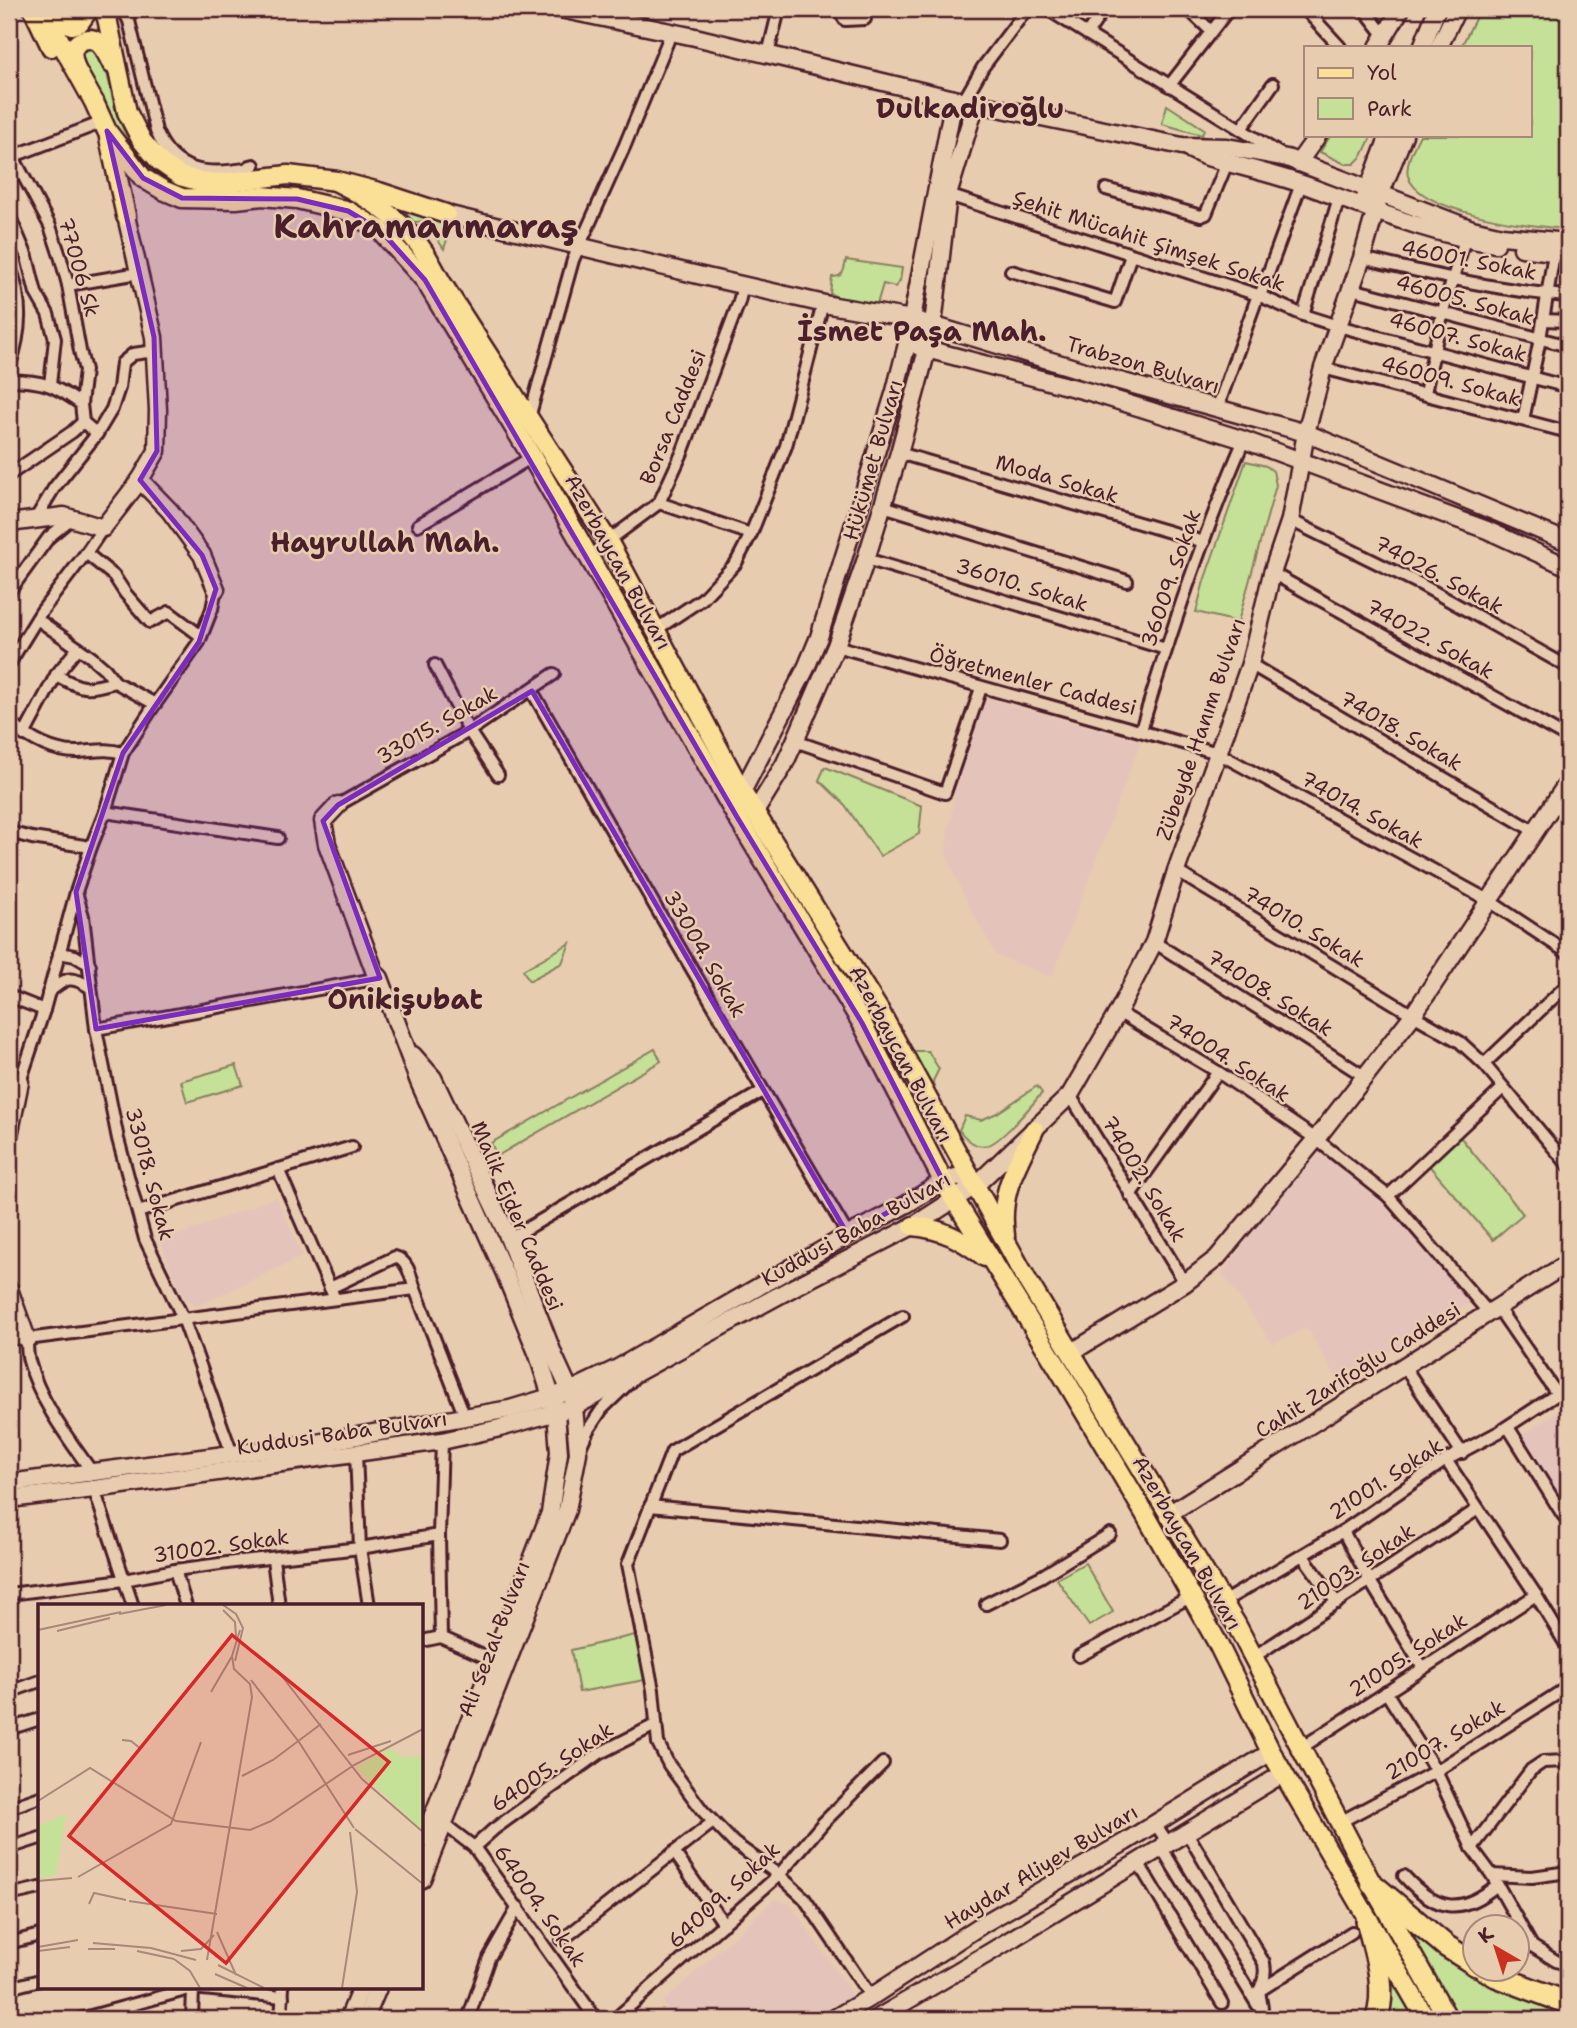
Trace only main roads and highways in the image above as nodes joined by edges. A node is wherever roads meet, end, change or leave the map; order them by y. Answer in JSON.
{"nodes":[{"id":1,"x":33,"y":9,"type":"edge"},
{"id":2,"x":50,"y":9,"type":"edge"},
{"id":3,"x":56,"y":9,"type":"edge"},
{"id":4,"x":89,"y":9,"type":"edge"},
{"id":5,"x":103,"y":9,"type":"edge"},
{"id":6,"x":560,"y":9,"type":"edge"},
{"id":7,"x":1401,"y":9,"type":"edge"},
{"id":8,"x":1437,"y":9,"type":"edge"},
{"id":9,"x":1457,"y":9,"type":"edge"},
{"id":10,"x":1382,"y":42,"type":"edge"},
{"id":11,"x":1422,"y":46,"type":"edge"},
{"id":12,"x":1439,"y":46,"type":"edge"},
{"id":13,"x":75,"y":67,"type":"junction"},
{"id":14,"x":121,"y":79,"type":"junction"},
{"id":15,"x":965,"y":101,"type":"junction"},
{"id":16,"x":94,"y":102,"type":"junction"},
{"id":17,"x":105,"y":127,"type":"junction"},
{"id":18,"x":1317,"y":136,"type":"edge"},
{"id":19,"x":1389,"y":136,"type":"edge"},
{"id":20,"x":1403,"y":136,"type":"edge"},
{"id":21,"x":1182,"y":146,"type":"junction"},
{"id":22,"x":1293,"y":161,"type":"junction"},
{"id":23,"x":335,"y":181,"type":"junction"},
{"id":24,"x":1374,"y":193,"type":"junction"},
{"id":25,"x":1368,"y":209,"type":"junction"},
{"id":26,"x":446,"y":214,"type":"joint"},
{"id":27,"x":126,"y":216,"type":"joint"},
{"id":28,"x":1562,"y":248,"type":"edge"},
{"id":29,"x":912,"y":319,"type":"junction"},
{"id":30,"x":933,"y":325,"type":"junction"},
{"id":31,"x":907,"y":344,"type":"junction"},
{"id":32,"x":928,"y":350,"type":"junction"},
{"id":33,"x":1306,"y":433,"type":"junction"},
{"id":34,"x":1301,"y":461,"type":"junction"},
{"id":35,"x":140,"y":480,"type":"junction"},
{"id":36,"x":9,"y":523,"type":"edge"},
{"id":37,"x":1568,"y":542,"type":"edge"},
{"id":38,"x":1568,"y":567,"type":"edge"},
{"id":39,"x":216,"y":589,"type":"road end"},
{"id":40,"x":1568,"y":782,"type":"edge"},
{"id":41,"x":742,"y":792,"type":"junction"},
{"id":42,"x":338,"y":805,"type":"road end"},
{"id":43,"x":755,"y":812,"type":"junction"},
{"id":44,"x":408,"y":1049,"type":"junction"},
{"id":45,"x":20,"y":1082,"type":"road end"},
{"id":46,"x":1034,"y":1130,"type":"junction"},
{"id":47,"x":9,"y":1136,"type":"edge"},
{"id":48,"x":943,"y":1181,"type":"junction"},
{"id":49,"x":975,"y":1186,"type":"junction"},
{"id":50,"x":954,"y":1200,"type":"junction"},
{"id":51,"x":913,"y":1226,"type":"junction"},
{"id":52,"x":1006,"y":1242,"type":"junction"},
{"id":53,"x":993,"y":1264,"type":"junction"},
{"id":54,"x":1568,"y":1264,"type":"edge"},
{"id":55,"x":9,"y":1289,"type":"edge"},
{"id":56,"x":27,"y":1339,"type":"road end"},
{"id":57,"x":1072,"y":1352,"type":"junction"},
{"id":58,"x":572,"y":1399,"type":"junction"},
{"id":59,"x":553,"y":1404,"type":"junction"},
{"id":60,"x":9,"y":1483,"type":"edge"},
{"id":61,"x":9,"y":1499,"type":"edge"},
{"id":62,"x":1170,"y":1513,"type":"junction"},
{"id":63,"x":1272,"y":1752,"type":"junction"},
{"id":64,"x":1284,"y":1773,"type":"junction"},
{"id":65,"x":424,"y":1835,"type":"edge"},
{"id":66,"x":424,"y":1874,"type":"edge"},
{"id":67,"x":1372,"y":1884,"type":"junction"},
{"id":68,"x":1359,"y":1926,"type":"junction"},
{"id":69,"x":1462,"y":1956,"type":"edge"},
{"id":70,"x":1516,"y":1982,"type":"edge"},
{"id":71,"x":360,"y":1990,"type":"edge"},
{"id":72,"x":377,"y":1990,"type":"edge"},
{"id":73,"x":1568,"y":2003,"type":"edge"},
{"id":74,"x":348,"y":2019,"type":"edge"},
{"id":75,"x":365,"y":2019,"type":"edge"},
{"id":76,"x":833,"y":2019,"type":"edge"},
{"id":77,"x":876,"y":2019,"type":"edge"},
{"id":78,"x":1377,"y":2019,"type":"edge"},
{"id":79,"x":1426,"y":2019,"type":"edge"},
{"id":80,"x":1448,"y":2019,"type":"edge"}],
"edges":[{"from":1,"to":16,"type":"main road"},
{"from":2,"to":13,"type":"main road"},
{"from":3,"to":4,"type":"main road"},
{"from":5,"to":14,"type":"main road"},
{"from":6,"to":15,"type":"main road"},
{"from":7,"to":10,"type":"main road"},
{"from":8,"to":11,"type":"main road"},
{"from":9,"to":12,"type":"main road"},
{"from":13,"to":14,"type":"main road"},
{"from":13,"to":16,"type":"main road"},
{"from":14,"to":23,"type":"main road"},
{"from":15,"to":21,"type":"main road"},
{"from":15,"to":29,"type":"main road","name":"Hükümet Bulvarı"},
{"from":15,"to":30,"type":"main road","name":"Hükümet Bulvarı"},
{"from":16,"to":17,"type":"main road"},
{"from":17,"to":27,"type":"main road"},
{"from":17,"to":48,"type":"main road","name":"Azerbaycan Bulvarı"},
{"from":18,"to":22,"type":"main road"},
{"from":19,"to":24,"type":"main road"},
{"from":20,"to":24,"type":"main road"},
{"from":21,"to":22,"type":"main road"},
{"from":21,"to":25,"type":"main road"},
{"from":22,"to":24,"type":"main road"},
{"from":23,"to":26,"type":"main road"},
{"from":23,"to":41,"type":"main road","name":"Azerbaycan Bulvarı"},
{"from":24,"to":25,"type":"main road","name":"Zübeyde Hanım Bulvarı"},
{"from":24,"to":28,"type":"main road"},
{"from":25,"to":28,"type":"main road"},
{"from":25,"to":33,"type":"main road","name":"Zübeyde Hanım Bulvarı"},
{"from":26,"to":29,"type":"main road","name":"Trabzon Bulvarı"},
{"from":27,"to":35,"type":"main road"},
{"from":29,"to":30,"type":"main road","name":"Trabzon Bulvarı"},
{"from":29,"to":31,"type":"main road","name":"Hükümet Bulvarı"},
{"from":30,"to":32,"type":"main road","name":"Hükümet Bulvarı"},
{"from":30,"to":33,"type":"main road","name":"Trabzon Bulvarı"},
{"from":31,"to":32,"type":"main road","name":"Trabzon Bulvarı"},
{"from":31,"to":41,"type":"main road","name":"Hükümet Bulvarı"},
{"from":32,"to":34,"type":"main road","name":"Trabzon Bulvarı"},
{"from":32,"to":43,"type":"main road","name":"Hükümet Bulvarı"},
{"from":33,"to":34,"type":"main road","name":"Zübeyde Hanım Bulvarı"},
{"from":33,"to":37,"type":"main road","name":"Trabzon Bulvarı"},
{"from":34,"to":38,"type":"main road","name":"Trabzon Bulvarı"},
{"from":34,"to":46,"type":"main road","name":"Zübeyde Hanım Bulvarı"},
{"from":35,"to":36,"type":"main road"},
{"from":35,"to":39,"type":"main road"},
{"from":40,"to":57,"type":"main road"},
{"from":41,"to":43,"type":"main road","name":"Azerbaycan Bulvarı"},
{"from":42,"to":44,"type":"main road","name":"Malik Ejder Caddesi"},
{"from":43,"to":49,"type":"main road","name":"Azerbaycan Bulvarı"},
{"from":44,"to":58,"type":"main road","name":"Malik Ejder Caddesi"},
{"from":44,"to":59,"type":"main road","name":"Malik Ejder Caddesi"},
{"from":45,"to":47,"type":"main road"},
{"from":46,"to":49,"type":"main road","name":"Zübeyde Hanım Bulvarı"},
{"from":46,"to":52,"type":"main road"},
{"from":48,"to":49,"type":"main road","name":"Kuddusi Baba Bulvarı"},
{"from":48,"to":50,"type":"main road","name":"Azerbaycan Bulvarı"},
{"from":48,"to":58,"type":"main road","name":"Kuddusi Baba Bulvarı"},
{"from":49,"to":50,"type":"main road","name":"Kuddusi Baba Bulvarı"},
{"from":49,"to":52,"type":"main road","name":"Azerbaycan Bulvarı"},
{"from":50,"to":51,"type":"main road","name":"Kuddusi Baba Bulvarı"},
{"from":50,"to":53,"type":"main road","name":"Azerbaycan Bulvarı"},
{"from":51,"to":53,"type":"main road"},
{"from":51,"to":58,"type":"main road","name":"Kuddusi Baba Bulvarı"},
{"from":52,"to":57,"type":"main road","name":"Azerbaycan Bulvarı"},
{"from":53,"to":63,"type":"main road","name":"Azerbaycan Bulvarı"},
{"from":54,"to":62,"type":"main road","name":"Cahit Zarifoğlu Caddesi"},
{"from":55,"to":56,"type":"main road"},
{"from":57,"to":62,"type":"main road","name":"Azerbaycan Bulvarı"},
{"from":58,"to":59,"type":"main road","name":"Kuddusi Baba Bulvarı"},
{"from":58,"to":66,"type":"main road","name":"Ali Sezal Bulvarı"},
{"from":59,"to":60,"type":"main road","name":"Kuddusi Baba Bulvarı"},
{"from":59,"to":61,"type":"main road","name":"Kuddusi Baba Bulvarı"},
{"from":59,"to":65,"type":"main road","name":"Ali Sezal Bulvarı"},
{"from":62,"to":67,"type":"main road","name":"Azerbaycan Bulvarı"},
{"from":63,"to":64,"type":"main road","name":"Azerbaycan Bulvarı"},
{"from":63,"to":76,"type":"main road","name":"Haydar Aliyev Bulvarı"},
{"from":64,"to":68,"type":"main road","name":"Azerbaycan Bulvarı"},
{"from":64,"to":77,"type":"main road"},
{"from":67,"to":69,"type":"highway"},
{"from":67,"to":80,"type":"main road","name":"Azerbaycan Bulvarı"},
{"from":68,"to":78,"type":"highway"},
{"from":68,"to":79,"type":"main road","name":"Azerbaycan Bulvarı"},
{"from":70,"to":73,"type":"highway"},
{"from":71,"to":74,"type":"main road"},
{"from":72,"to":75,"type":"main road"}]}
